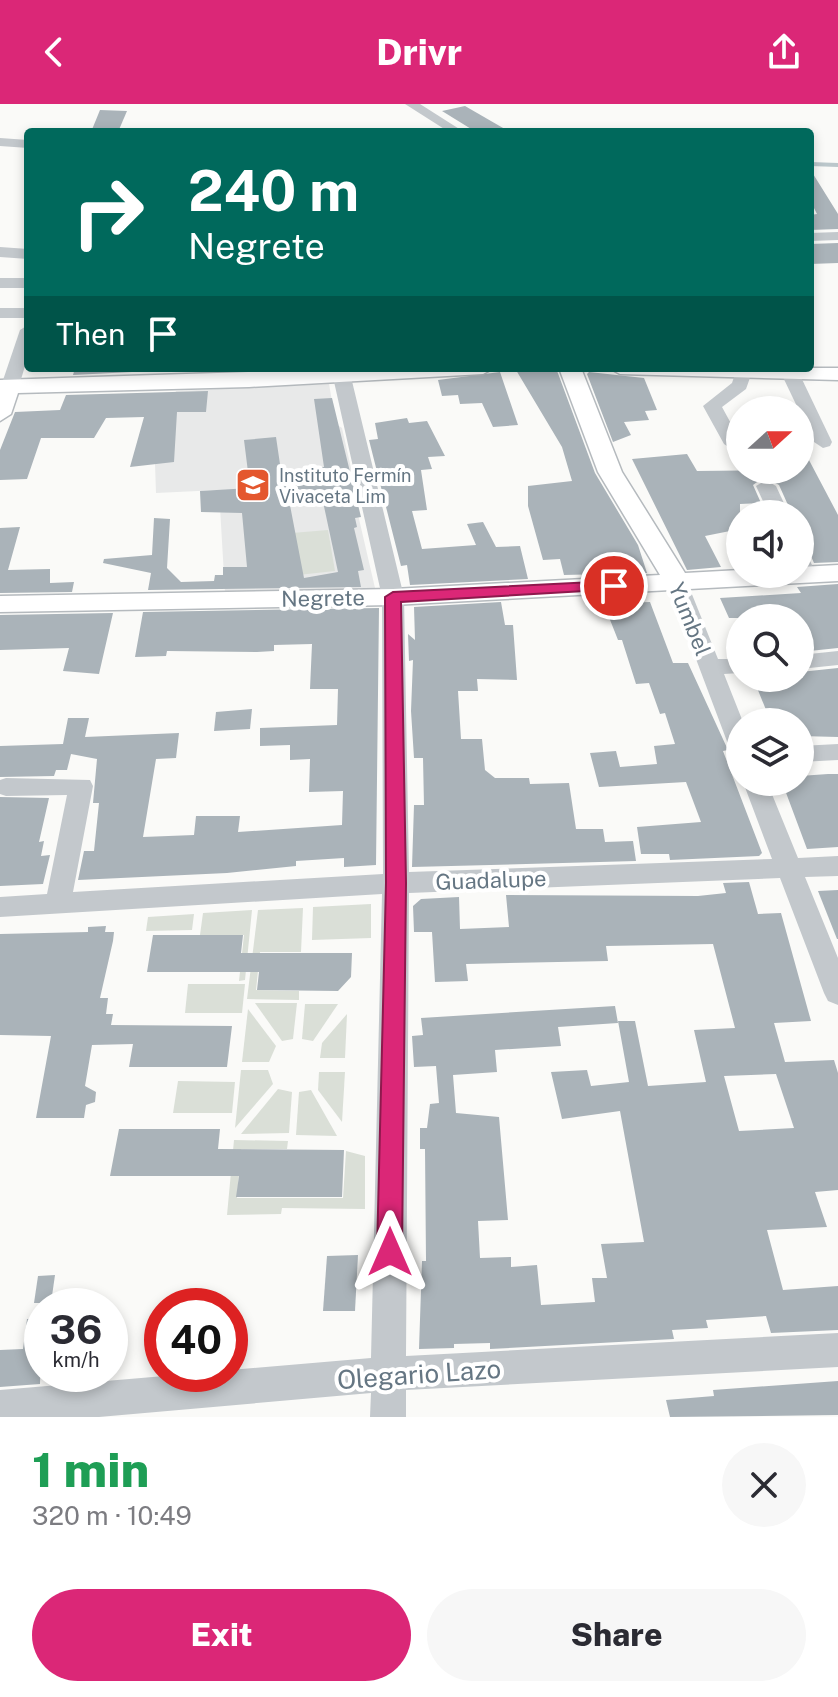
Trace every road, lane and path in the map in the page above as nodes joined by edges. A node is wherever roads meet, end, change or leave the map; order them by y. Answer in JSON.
{"nodes":[{"id":1,"x":441,"y":104,"type":"edge"},
{"id":2,"x":415,"y":106,"type":"edge"},
{"id":3,"x":451,"y":128,"type":"edge"},
{"id":4,"x":0,"y":142,"type":"edge"},
{"id":5,"x":24,"y":144,"type":"edge"},
{"id":6,"x":838,"y":236,"type":"edge"},
{"id":7,"x":814,"y":237,"type":"edge"},
{"id":8,"x":0,"y":252,"type":"edge"},
{"id":9,"x":24,"y":254,"type":"edge"},
{"id":10,"x":0,"y":283,"type":"edge"},
{"id":11,"x":24,"y":283,"type":"edge"},
{"id":12,"x":0,"y":313,"type":"edge"},
{"id":13,"x":24,"y":313,"type":"edge"},
{"id":14,"x":24,"y":338,"type":"edge"},
{"id":15,"x":24,"y":342,"type":"edge"},
{"id":16,"x":0,"y":344,"type":"edge"},
{"id":17,"x":420,"y":372,"type":"edge"},
{"id":18,"x":572,"y":372,"type":"edge"},
{"id":19,"x":743,"y":372,"type":"joint"},
{"id":20,"x":790,"y":373,"type":"junction"},
{"id":21,"x":838,"y":374,"type":"edge"},
{"id":22,"x":342,"y":377,"type":"junction"},
{"id":23,"x":5,"y":386,"type":"edge"},
{"id":24,"x":0,"y":414,"type":"edge"},
{"id":25,"x":726,"y":431,"type":"edge"},
{"id":26,"x":823,"y":442,"type":"dead end"},
{"id":27,"x":766,"y":486,"type":"dead end"},
{"id":28,"x":772,"y":500,"type":"edge"},
{"id":29,"x":814,"y":569,"type":"edge"},
{"id":30,"x":838,"y":573,"type":"edge"},
{"id":31,"x":726,"y":576,"type":"edge"},
{"id":32,"x":677,"y":582,"type":"junction"},
{"id":33,"x":393,"y":597,"type":"junction"},
{"id":34,"x":0,"y":604,"type":"edge"},
{"id":35,"x":838,"y":658,"type":"edge"},
{"id":36,"x":814,"y":661,"type":"edge"},
{"id":37,"x":726,"y":666,"type":"edge"},
{"id":38,"x":710,"y":667,"type":"junction"},
{"id":39,"x":726,"y":708,"type":"edge"},
{"id":40,"x":838,"y":752,"type":"edge"},
{"id":41,"x":814,"y":753,"type":"edge"},
{"id":42,"x":6,"y":787,"type":"dead end"},
{"id":43,"x":760,"y":796,"type":"edge"},
{"id":44,"x":838,"y":866,"type":"edge"},
{"id":45,"x":789,"y":869,"type":"junction"},
{"id":46,"x":396,"y":883,"type":"junction"},
{"id":47,"x":58,"y":903,"type":"junction"},
{"id":48,"x":0,"y":907,"type":"edge"},
{"id":49,"x":838,"y":993,"type":"edge"},
{"id":50,"x":838,"y":1350,"type":"edge"},
{"id":51,"x":389,"y":1374,"type":"junction"},
{"id":52,"x":0,"y":1408,"type":"edge"},
{"id":53,"x":388,"y":1417,"type":"edge"}],
"edges":[{"from":1,"to":2,"type":"street"},
{"from":2,"to":3,"type":"street"},
{"from":4,"to":5,"type":"street"},
{"from":6,"to":7,"type":"street"},
{"from":8,"to":9,"type":"street"},
{"from":10,"to":11,"type":"street"},
{"from":12,"to":13,"type":"street"},
{"from":14,"to":16,"type":"street"},
{"from":15,"to":23,"type":"street"},
{"from":17,"to":22,"type":"main road"},
{"from":18,"to":32,"type":"main road","name":"Yumbel"},
{"from":19,"to":20,"type":"main road"},
{"from":19,"to":25,"type":"street"},
{"from":20,"to":21,"type":"main road"},
{"from":20,"to":26,"type":"street"},
{"from":22,"to":23,"type":"main road"},
{"from":22,"to":33,"type":"street"},
{"from":23,"to":24,"type":"main road"},
{"from":27,"to":28,"type":"street"},
{"from":29,"to":30,"type":"main road","name":"Negrete"},
{"from":31,"to":32,"type":"main road","name":"Negrete"},
{"from":32,"to":33,"type":"main road","name":"Negrete"},
{"from":32,"to":38,"type":"street","name":"Yumbel"},
{"from":33,"to":34,"type":"main road","name":"Negrete"},
{"from":33,"to":46,"type":"street"},
{"from":35,"to":36,"type":"street"},
{"from":37,"to":38,"type":"street"},
{"from":38,"to":39,"type":"street","name":"Yumbel"},
{"from":40,"to":41,"type":"street"},
{"from":42,"to":47,"type":"street"},
{"from":43,"to":45,"type":"street"},
{"from":44,"to":45,"type":"street","name":"Guadalupe"},
{"from":45,"to":46,"type":"street","name":"Guadalupe"},
{"from":45,"to":49,"type":"street"},
{"from":46,"to":47,"type":"street","name":"Guadalupe"},
{"from":46,"to":51,"type":"street"},
{"from":47,"to":48,"type":"street","name":"Guadalupe"},
{"from":50,"to":51,"type":"street","name":"Olegario Lazo"},
{"from":51,"to":52,"type":"street","name":"Olegario Lazo"},
{"from":51,"to":53,"type":"street"}]}
